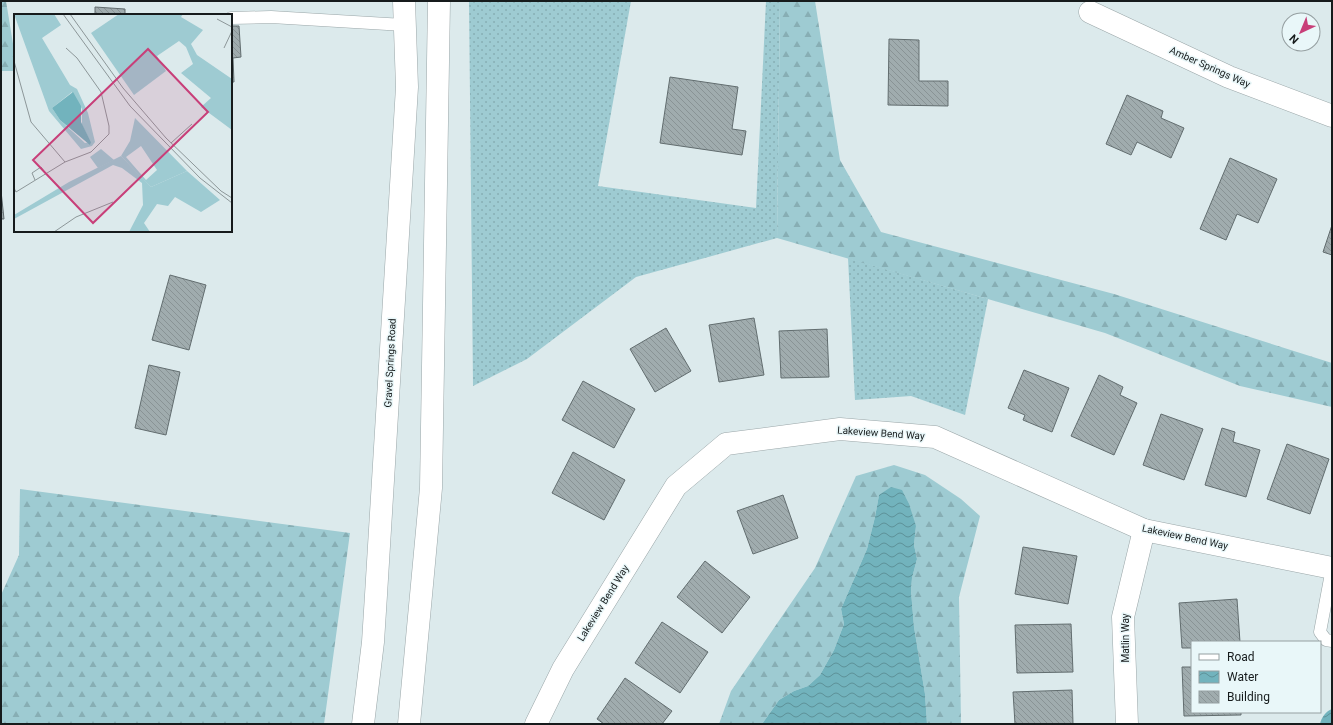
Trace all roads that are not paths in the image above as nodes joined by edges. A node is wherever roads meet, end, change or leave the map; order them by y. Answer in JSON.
{"nodes":[{"id":1,"x":404,"y":1,"type":"edge"},
{"id":2,"x":439,"y":1,"type":"edge"},
{"id":3,"x":1090,"y":12,"type":"dead end"},
{"id":4,"x":232,"y":18,"type":"edge"},
{"id":5,"x":404,"y":25,"type":"junction"},
{"id":6,"x":1332,"y":116,"type":"edge"},
{"id":7,"x":1144,"y":530,"type":"junction"},
{"id":8,"x":1332,"y":568,"type":"edge"},
{"id":9,"x":1332,"y":641,"type":"edge"},
{"id":10,"x":363,"y":724,"type":"edge"},
{"id":11,"x":409,"y":724,"type":"edge"},
{"id":12,"x":536,"y":724,"type":"edge"},
{"id":13,"x":1127,"y":724,"type":"edge"}],
"edges":[{"from":1,"to":5,"type":"main road","name":"Gravel Springs Road"},
{"from":2,"to":11,"type":"main road"},
{"from":3,"to":6,"type":"main road","name":"Amber Springs Way"},
{"from":4,"to":5,"type":"lane"},
{"from":5,"to":10,"type":"main road","name":"Gravel Springs Road"},
{"from":7,"to":8,"type":"main road","name":"Lakeview Bend Way"},
{"from":7,"to":12,"type":"main road","name":"Lakeview Bend Way"},
{"from":7,"to":13,"type":"main road","name":"Matlin Way"},
{"from":8,"to":9,"type":"lane"}]}
